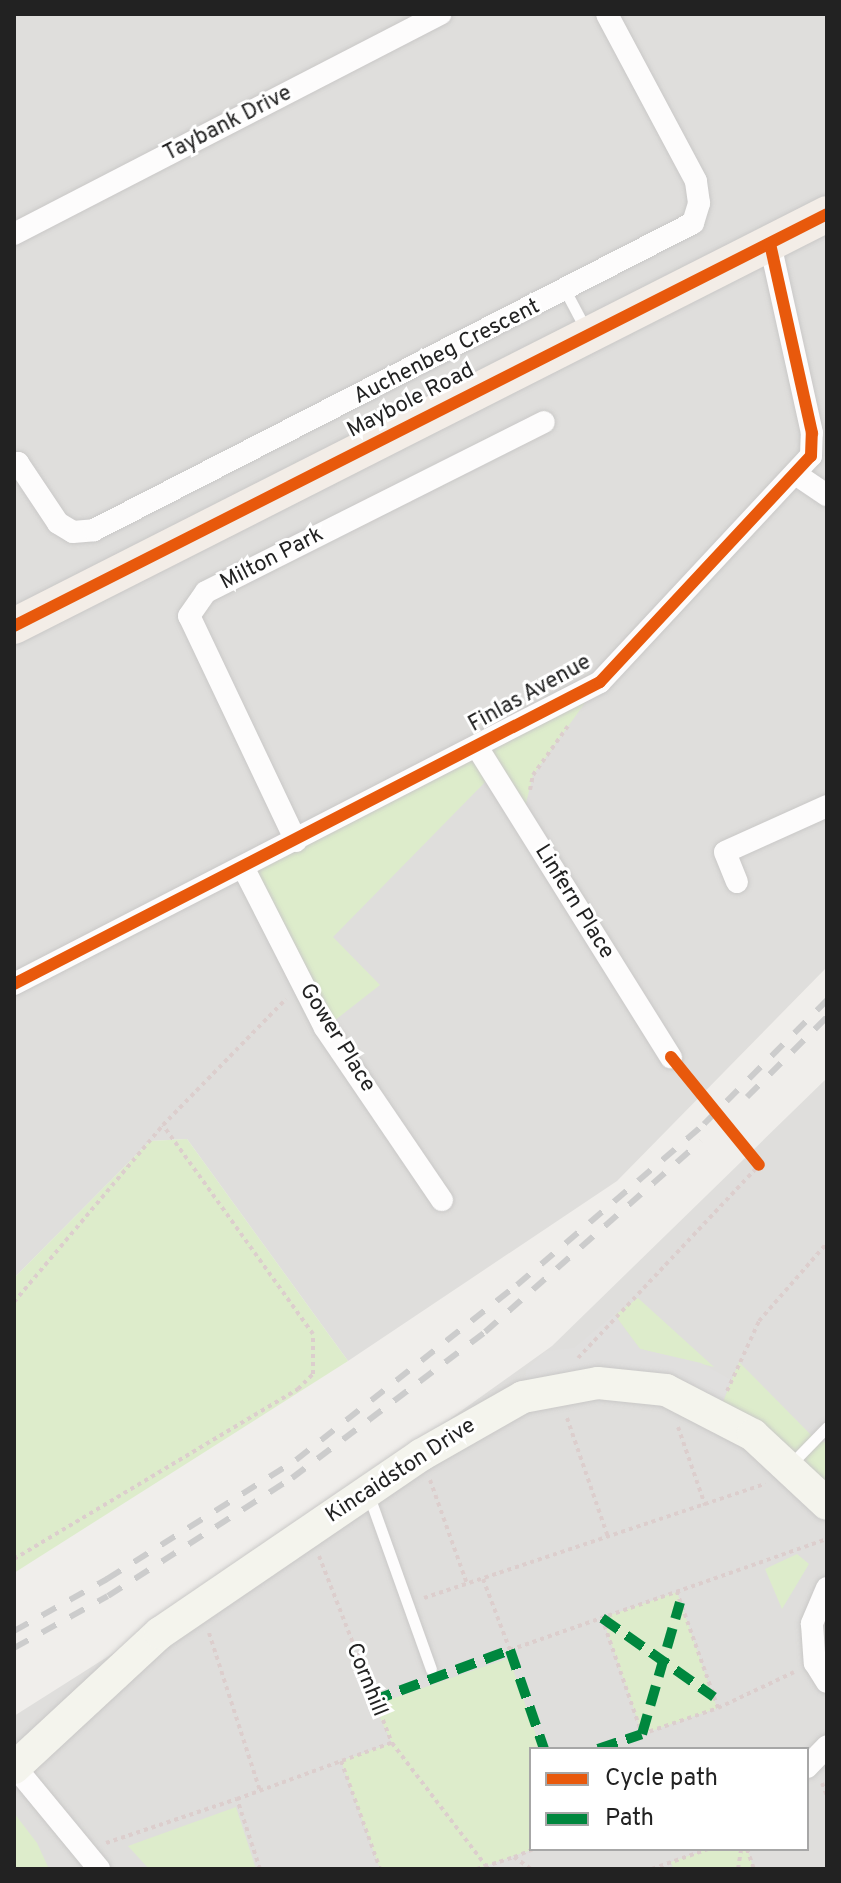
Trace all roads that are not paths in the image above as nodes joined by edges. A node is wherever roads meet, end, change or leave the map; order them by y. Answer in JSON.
{"nodes":[{"id":1,"x":441,"y":14,"type":"edge"},
{"id":2,"x":607,"y":14,"type":"edge"},
{"id":3,"x":827,"y":214,"type":"edge"},
{"id":4,"x":14,"y":234,"type":"edge"},
{"id":5,"x":770,"y":244,"type":"junction"},
{"id":6,"x":566,"y":292,"type":"junction"},
{"id":7,"x":587,"y":334,"type":"junction"},
{"id":8,"x":544,"y":422,"type":"dead end"},
{"id":9,"x":14,"y":466,"type":"edge"},
{"id":10,"x":797,"y":475,"type":"junction"},
{"id":11,"x":827,"y":495,"type":"edge"},
{"id":12,"x":14,"y":626,"type":"edge"},
{"id":13,"x":477,"y":747,"type":"junction"},
{"id":14,"x":827,"y":806,"type":"edge"},
{"id":15,"x":296,"y":841,"type":"junction"},
{"id":16,"x":244,"y":869,"type":"junction"},
{"id":17,"x":737,"y":882,"type":"dead end"},
{"id":18,"x":14,"y":984,"type":"edge"},
{"id":19,"x":671,"y":1057,"type":"dead end"},
{"id":20,"x":442,"y":1200,"type":"dead end"},
{"id":21,"x":827,"y":1427,"type":"edge"},
{"id":22,"x":794,"y":1469,"type":"junction"},
{"id":23,"x":368,"y":1491,"type":"junction"},
{"id":24,"x":827,"y":1504,"type":"edge"},
{"id":25,"x":827,"y":1588,"type":"edge"},
{"id":26,"x":431,"y":1669,"type":"dead end"},
{"id":27,"x":821,"y":1673,"type":"edge"},
{"id":28,"x":827,"y":1746,"type":"edge"},
{"id":29,"x":809,"y":1765,"type":"edge"},
{"id":30,"x":14,"y":1768,"type":"edge"},
{"id":31,"x":99,"y":1869,"type":"edge"}],
"edges":[{"from":1,"to":4,"type":"street","name":"Taybank Drive"},
{"from":2,"to":6,"type":"street","name":"Auchenbeg Crescent"},
{"from":3,"to":5,"type":"main road","name":"Maybole Road"},
{"from":5,"to":7,"type":"main road","name":"Maybole Road"},
{"from":5,"to":10,"type":"street","name":"Finlas Avenue"},
{"from":6,"to":7,"type":"lane"},
{"from":6,"to":9,"type":"street","name":"Auchenbeg Crescent"},
{"from":7,"to":12,"type":"main road","name":"Maybole Road"},
{"from":8,"to":15,"type":"street","name":"Milton Park"},
{"from":10,"to":11,"type":"street"},
{"from":10,"to":13,"type":"street","name":"Finlas Avenue"},
{"from":13,"to":15,"type":"street","name":"Finlas Avenue"},
{"from":13,"to":19,"type":"street","name":"Linfern Place"},
{"from":14,"to":17,"type":"street"},
{"from":15,"to":16,"type":"street","name":"Finlas Avenue"},
{"from":16,"to":18,"type":"street","name":"Finlas Avenue"},
{"from":16,"to":20,"type":"street","name":"Gower Place"},
{"from":21,"to":22,"type":"lane"},
{"from":22,"to":23,"type":"street","name":"Kincaidston Drive"},
{"from":22,"to":24,"type":"street","name":"Kincaidston Drive"},
{"from":23,"to":26,"type":"lane"},
{"from":23,"to":30,"type":"street","name":"Kincaidston Drive"},
{"from":25,"to":27,"type":"street"},
{"from":28,"to":29,"type":"street"},
{"from":30,"to":31,"type":"street","name":"Kincaidston Drive"}]}
